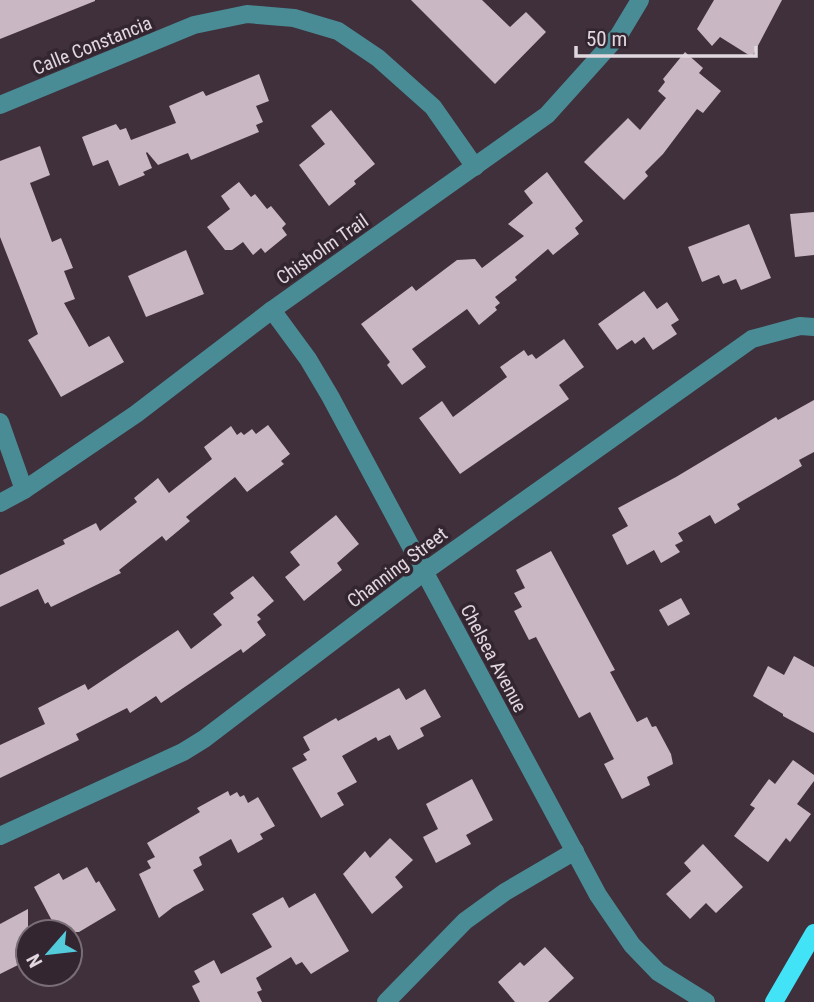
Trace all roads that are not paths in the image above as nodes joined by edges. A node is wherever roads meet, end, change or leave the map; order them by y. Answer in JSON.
{"nodes":[{"id":1,"x":640,"y":0,"type":"edge"},
{"id":2,"x":0,"y":106,"type":"edge"},
{"id":3,"x":475,"y":167,"type":"junction"},
{"id":4,"x":272,"y":310,"type":"junction"},
{"id":5,"x":814,"y":327,"type":"edge"},
{"id":6,"x":0,"y":422,"type":"edge"},
{"id":7,"x":24,"y":490,"type":"junction"},
{"id":8,"x":0,"y":503,"type":"edge"},
{"id":9,"x":424,"y":572,"type":"junction"},
{"id":10,"x":0,"y":836,"type":"edge"},
{"id":11,"x":575,"y":851,"type":"junction"},
{"id":12,"x":814,"y":933,"type":"edge"},
{"id":13,"x":386,"y":1002,"type":"edge"},
{"id":14,"x":706,"y":1002,"type":"edge"},
{"id":15,"x":774,"y":1002,"type":"edge"}],
"edges":[{"from":1,"to":3,"type":"street","name":"Chisholm Trail"},
{"from":2,"to":3,"type":"street","name":"Calle Constancia"},
{"from":3,"to":4,"type":"street","name":"Chisholm Trail"},
{"from":4,"to":7,"type":"street","name":"Chisholm Trail"},
{"from":4,"to":9,"type":"street","name":"Chelsea Avenue"},
{"from":5,"to":9,"type":"street","name":"Channing Street"},
{"from":6,"to":7,"type":"street"},
{"from":7,"to":8,"type":"street","name":"Chisholm Trail"},
{"from":9,"to":10,"type":"street","name":"Channing Street"},
{"from":9,"to":11,"type":"street","name":"Chelsea Avenue"},
{"from":11,"to":13,"type":"street"},
{"from":11,"to":14,"type":"street","name":"Chelsea Avenue"},
{"from":12,"to":15,"type":"main road"}]}
